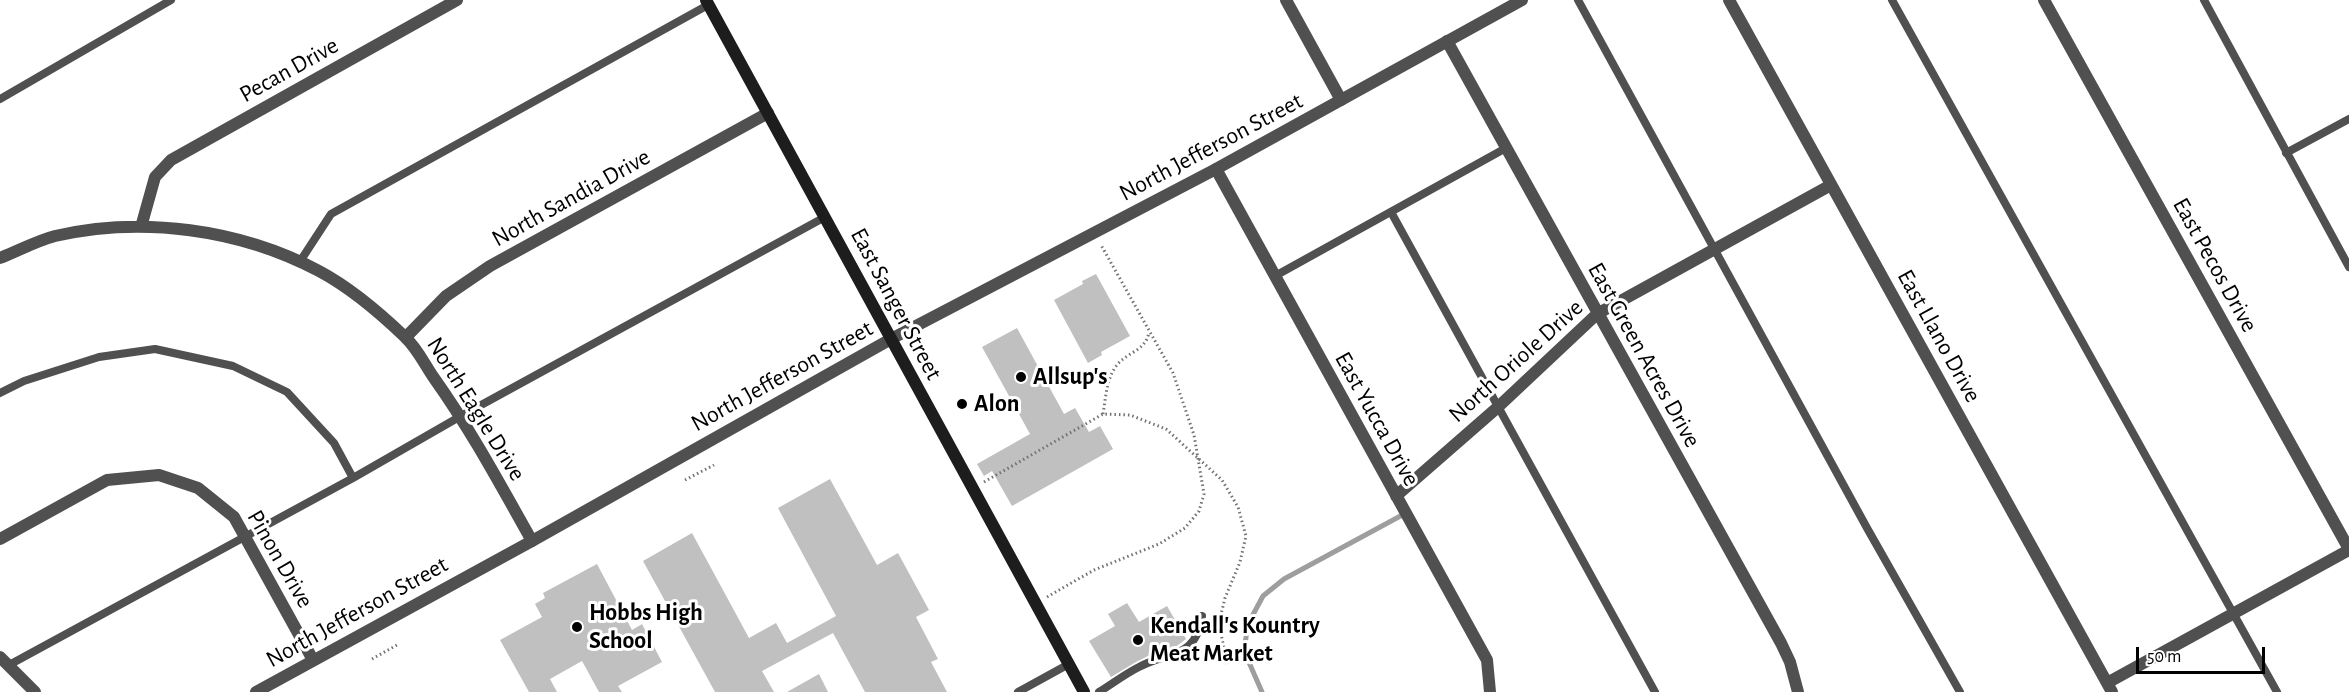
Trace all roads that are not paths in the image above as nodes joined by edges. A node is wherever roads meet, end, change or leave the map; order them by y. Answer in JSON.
{"nodes":[{"id":1,"x":171,"y":0,"type":"edge"},
{"id":2,"x":457,"y":0,"type":"edge"},
{"id":3,"x":1286,"y":0,"type":"edge"},
{"id":4,"x":1522,"y":0,"type":"edge"},
{"id":5,"x":1578,"y":0,"type":"edge"},
{"id":6,"x":1729,"y":0,"type":"edge"},
{"id":7,"x":1892,"y":0,"type":"edge"},
{"id":8,"x":2044,"y":0,"type":"edge"},
{"id":9,"x":2204,"y":0,"type":"edge"},
{"id":10,"x":707,"y":2,"type":"edge"},
{"id":11,"x":1447,"y":41,"type":"junction"},
{"id":12,"x":0,"y":99,"type":"edge"},
{"id":13,"x":1341,"y":100,"type":"junction"},
{"id":14,"x":768,"y":112,"type":"junction"},
{"id":15,"x":2349,"y":119,"type":"edge"},
{"id":16,"x":1506,"y":148,"type":"junction"},
{"id":17,"x":2286,"y":153,"type":"junction"},
{"id":18,"x":1216,"y":169,"type":"junction"},
{"id":19,"x":1831,"y":185,"type":"junction"},
{"id":20,"x":1391,"y":212,"type":"junction"},
{"id":21,"x":825,"y":218,"type":"junction"},
{"id":22,"x":141,"y":227,"type":"junction"},
{"id":23,"x":1715,"y":248,"type":"junction"},
{"id":24,"x":0,"y":258,"type":"edge"},
{"id":25,"x":299,"y":263,"type":"junction"},
{"id":26,"x":2349,"y":267,"type":"edge"},
{"id":27,"x":1275,"y":276,"type":"junction"},
{"id":28,"x":1597,"y":314,"type":"junction"},
{"id":29,"x":406,"y":338,"type":"junction"},
{"id":30,"x":891,"y":339,"type":"junction"},
{"id":31,"x":0,"y":393,"type":"edge"},
{"id":32,"x":1498,"y":407,"type":"junction"},
{"id":33,"x":461,"y":416,"type":"junction"},
{"id":34,"x":354,"y":478,"type":"junction"},
{"id":35,"x":1396,"y":496,"type":"junction"},
{"id":36,"x":245,"y":537,"type":"junction"},
{"id":37,"x":0,"y":539,"type":"edge"},
{"id":38,"x":532,"y":541,"type":"junction"},
{"id":39,"x":2349,"y":549,"type":"edge"},
{"id":40,"x":2234,"y":613,"type":"junction"},
{"id":41,"x":1202,"y":616,"type":"dead end"},
{"id":42,"x":314,"y":660,"type":"junction"},
{"id":43,"x":4,"y":661,"type":"edge"},
{"id":44,"x":1069,"y":664,"type":"junction"},
{"id":45,"x":2110,"y":688,"type":"edge"},
{"id":46,"x":35,"y":692,"type":"edge"},
{"id":47,"x":256,"y":692,"type":"edge"},
{"id":48,"x":1020,"y":692,"type":"edge"},
{"id":49,"x":1084,"y":692,"type":"edge"},
{"id":50,"x":1100,"y":692,"type":"edge"},
{"id":51,"x":1490,"y":692,"type":"edge"},
{"id":52,"x":1655,"y":692,"type":"edge"},
{"id":53,"x":1798,"y":692,"type":"edge"},
{"id":54,"x":1960,"y":692,"type":"edge"},
{"id":55,"x":2277,"y":692,"type":"edge"}],
"edges":[{"from":1,"to":12,"type":"lane"},
{"from":2,"to":22,"type":"street","name":"Pecan Drive"},
{"from":3,"to":13,"type":"street"},
{"from":4,"to":11,"type":"street","name":"North Jefferson Street"},
{"from":5,"to":23,"type":"lane"},
{"from":6,"to":19,"type":"street","name":"East Llano Drive"},
{"from":7,"to":40,"type":"lane"},
{"from":8,"to":39,"type":"street","name":"East Pecos Drive"},
{"from":9,"to":17,"type":"lane"},
{"from":10,"to":14,"type":"main road","name":"East Sanger Street"},
{"from":10,"to":25,"type":"lane"},
{"from":11,"to":13,"type":"street","name":"North Jefferson Street"},
{"from":11,"to":16,"type":"street","name":"East Green Acres Drive"},
{"from":13,"to":18,"type":"street","name":"North Jefferson Street"},
{"from":14,"to":21,"type":"main road","name":"East Sanger Street"},
{"from":14,"to":29,"type":"street","name":"North Sandia Drive"},
{"from":15,"to":17,"type":"lane"},
{"from":16,"to":20,"type":"lane"},
{"from":16,"to":28,"type":"street","name":"East Green Acres Drive"},
{"from":17,"to":26,"type":"lane"},
{"from":18,"to":27,"type":"street","name":"East Yucca Drive"},
{"from":18,"to":30,"type":"street","name":"North Jefferson Street"},
{"from":19,"to":23,"type":"street","name":"North Oriole Drive"},
{"from":19,"to":45,"type":"street","name":"East Llano Drive"},
{"from":20,"to":27,"type":"lane"},
{"from":20,"to":32,"type":"lane"},
{"from":21,"to":30,"type":"main road","name":"East Sanger Street"},
{"from":21,"to":33,"type":"lane"},
{"from":22,"to":24,"type":"street","name":"North Eagle Drive"},
{"from":22,"to":25,"type":"street","name":"North Eagle Drive"},
{"from":23,"to":28,"type":"street","name":"North Oriole Drive"},
{"from":23,"to":54,"type":"lane"},
{"from":25,"to":29,"type":"street","name":"North Eagle Drive"},
{"from":27,"to":35,"type":"street","name":"East Yucca Drive"},
{"from":28,"to":32,"type":"street","name":"North Oriole Drive"},
{"from":28,"to":53,"type":"street","name":"East Green Acres Drive"},
{"from":29,"to":33,"type":"street","name":"North Eagle Drive"},
{"from":30,"to":38,"type":"street","name":"North Jefferson Street"},
{"from":30,"to":44,"type":"main road","name":"East Sanger Street"},
{"from":31,"to":34,"type":"lane"},
{"from":32,"to":35,"type":"street","name":"North Oriole Drive"},
{"from":32,"to":52,"type":"lane"},
{"from":33,"to":34,"type":"lane"},
{"from":33,"to":38,"type":"street","name":"North Eagle Drive"},
{"from":34,"to":36,"type":"lane"},
{"from":35,"to":51,"type":"street","name":"East Yucca Drive"},
{"from":36,"to":37,"type":"street","name":"Pinon Drive"},
{"from":36,"to":42,"type":"street","name":"Pinon Drive"},
{"from":36,"to":43,"type":"lane"},
{"from":38,"to":42,"type":"street","name":"North Jefferson Street"},
{"from":39,"to":40,"type":"street"},
{"from":40,"to":45,"type":"street"},
{"from":40,"to":55,"type":"lane"},
{"from":41,"to":50,"type":"lane"},
{"from":42,"to":47,"type":"street","name":"North Jefferson Street"},
{"from":43,"to":46,"type":"street"},
{"from":44,"to":48,"type":"lane"},
{"from":44,"to":49,"type":"main road","name":"East Sanger Street"}]}
